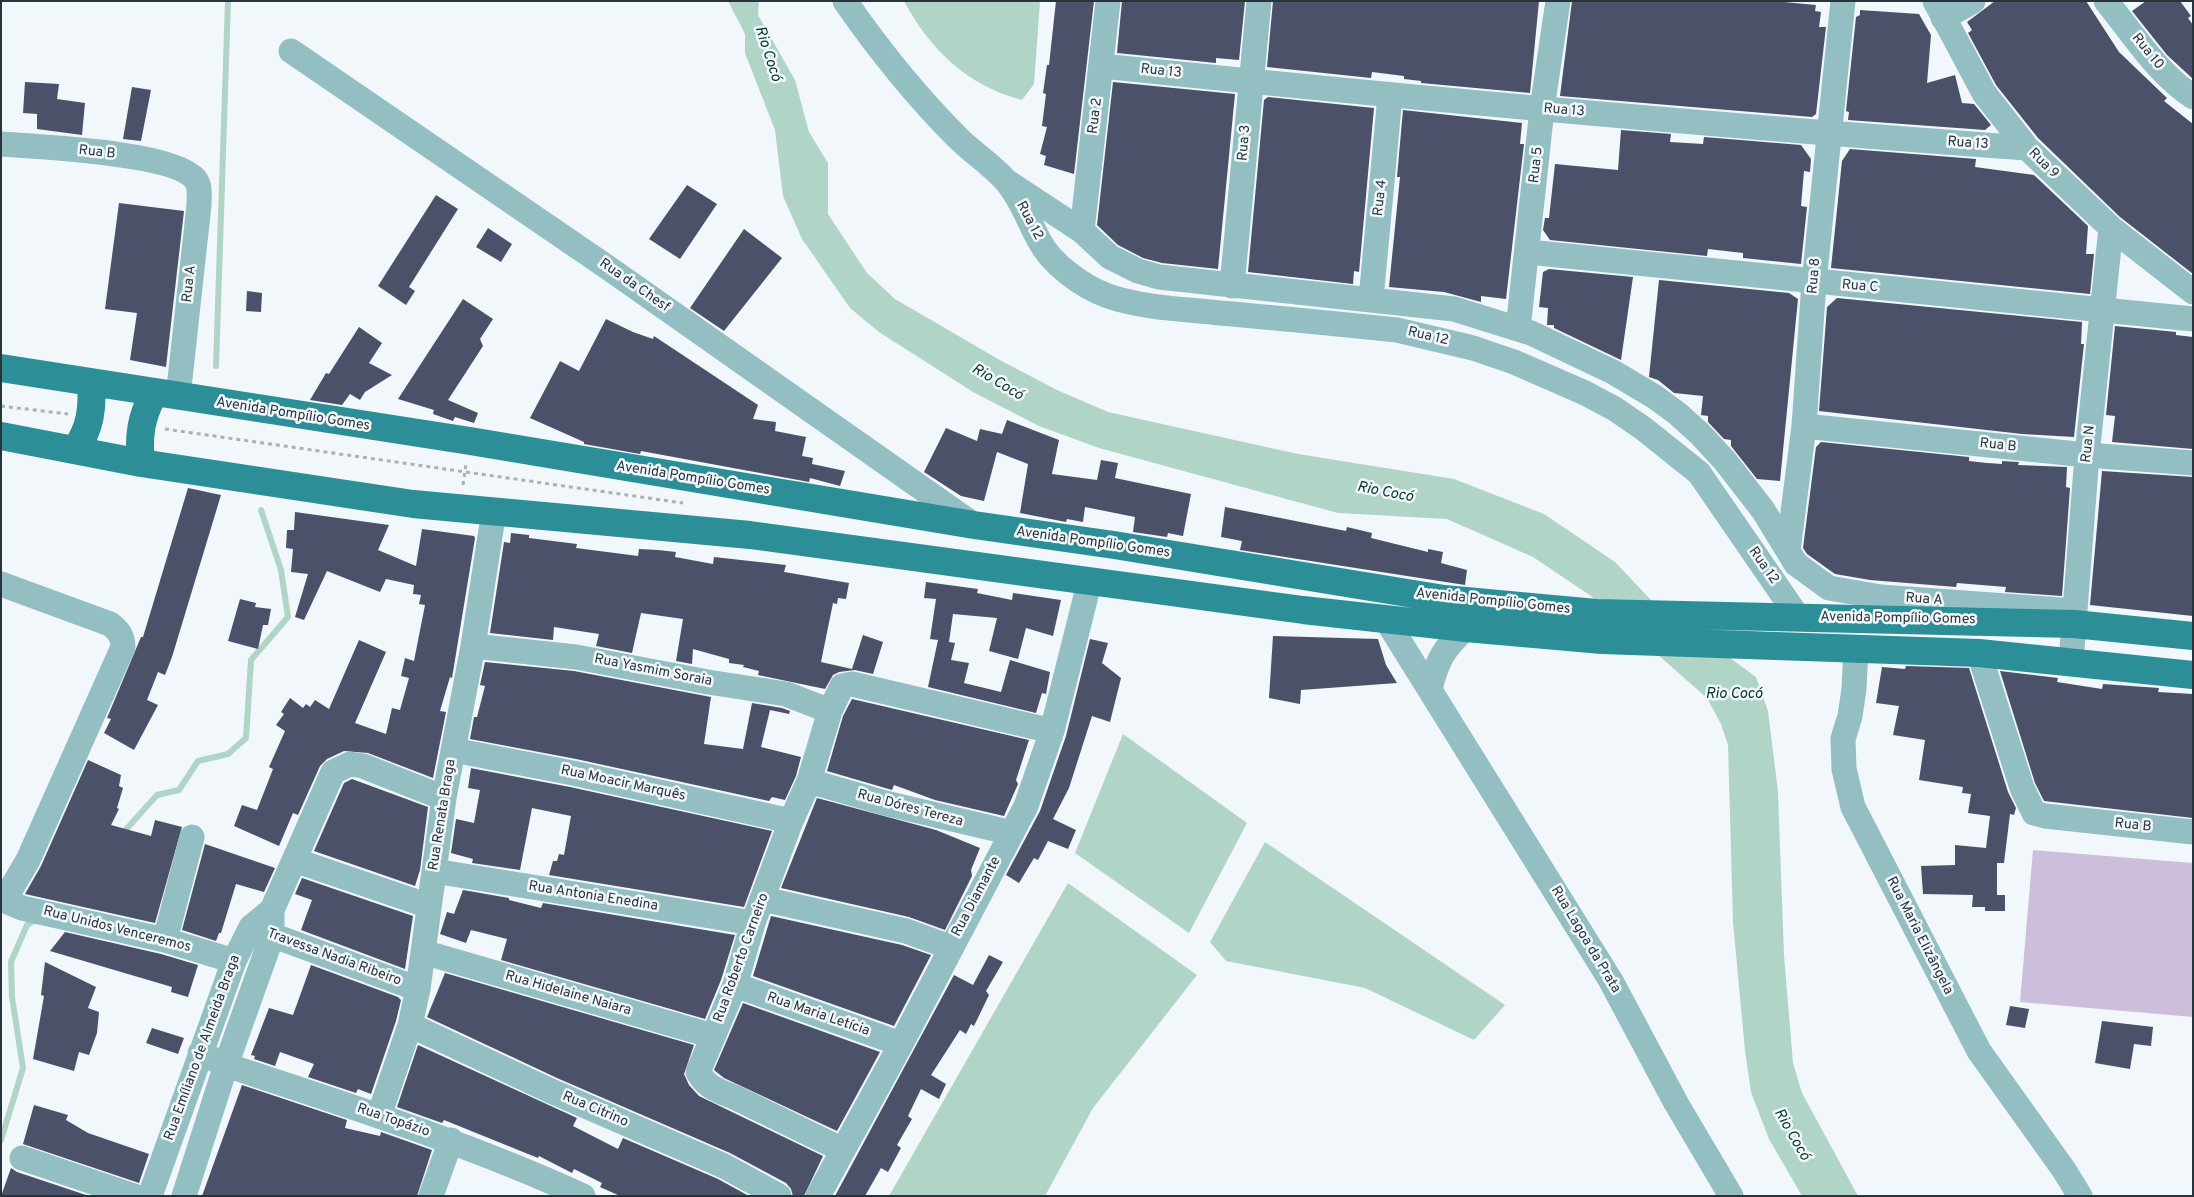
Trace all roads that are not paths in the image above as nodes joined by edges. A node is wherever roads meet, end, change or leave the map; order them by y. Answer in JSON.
{"nodes":[{"id":1,"x":844,"y":1,"type":"edge"},
{"id":2,"x":1108,"y":1,"type":"edge"},
{"id":3,"x":1260,"y":1,"type":"edge"},
{"id":4,"x":1558,"y":1,"type":"edge"},
{"id":5,"x":1843,"y":1,"type":"edge"},
{"id":6,"x":1973,"y":1,"type":"edge"},
{"id":7,"x":2106,"y":1,"type":"edge"},
{"id":8,"x":1939,"y":10,"type":"edge"},
{"id":9,"x":291,"y":51,"type":"dead end"},
{"id":10,"x":1102,"y":66,"type":"junction"},
{"id":11,"x":1251,"y":81,"type":"junction"},
{"id":12,"x":1390,"y":96,"type":"junction"},
{"id":13,"x":2193,"y":97,"type":"edge"},
{"id":14,"x":1542,"y":109,"type":"junction"},
{"id":15,"x":1828,"y":134,"type":"junction"},
{"id":16,"x":1,"y":144,"type":"edge"},
{"id":17,"x":2027,"y":148,"type":"junction"},
{"id":18,"x":190,"y":174,"type":"joint"},
{"id":19,"x":1006,"y":181,"type":"junction"},
{"id":20,"x":2111,"y":228,"type":"junction"},
{"id":21,"x":1082,"y":231,"type":"junction"},
{"id":22,"x":1528,"y":252,"type":"junction"},
{"id":23,"x":1814,"y":282,"type":"junction"},
{"id":24,"x":1232,"y":286,"type":"junction"},
{"id":25,"x":2193,"y":292,"type":"edge"},
{"id":26,"x":1371,"y":299,"type":"junction"},
{"id":27,"x":2103,"y":309,"type":"junction"},
{"id":28,"x":2193,"y":319,"type":"edge"},
{"id":29,"x":1518,"y":329,"type":"junction"},
{"id":30,"x":1,"y":368,"type":"edge"},
{"id":31,"x":91,"y":384,"type":"junction"},
{"id":32,"x":166,"y":395,"type":"junction"},
{"id":33,"x":1804,"y":426,"type":"junction"},
{"id":34,"x":1,"y":436,"type":"edge"},
{"id":35,"x":76,"y":449,"type":"junction"},
{"id":36,"x":2087,"y":455,"type":"junction"},
{"id":37,"x":141,"y":463,"type":"junction"},
{"id":38,"x":2193,"y":463,"type":"edge"},
{"id":39,"x":494,"y":511,"type":"junction"},
{"id":40,"x":974,"y":525,"type":"junction"},
{"id":41,"x":1788,"y":551,"type":"junction"},
{"id":42,"x":1090,"y":580,"type":"junction"},
{"id":43,"x":1,"y":584,"type":"edge"},
{"id":44,"x":1789,"y":617,"type":"junction"},
{"id":45,"x":2075,"y":617,"type":"junction"},
{"id":46,"x":1385,"y":618,"type":"junction"},
{"id":47,"x":1466,"y":628,"type":"junction"},
{"id":48,"x":2193,"y":636,"type":"edge"},
{"id":49,"x":473,"y":646,"type":"junction"},
{"id":50,"x":1856,"y":648,"type":"junction"},
{"id":51,"x":1979,"y":653,"type":"junction"},
{"id":52,"x":2071,"y":662,"type":"junction"},
{"id":53,"x":2193,"y":675,"type":"edge"},
{"id":54,"x":1430,"y":689,"type":"junction"},
{"id":55,"x":830,"y":711,"type":"junction"},
{"id":56,"x":1052,"y":731,"type":"junction"},
{"id":57,"x":453,"y":750,"type":"junction"},
{"id":58,"x":809,"y":781,"type":"junction"},
{"id":59,"x":444,"y":798,"type":"junction"},
{"id":60,"x":791,"y":820,"type":"junction"},
{"id":61,"x":2193,"y":832,"type":"edge"},
{"id":62,"x":1012,"y":833,"type":"junction"},
{"id":63,"x":192,"y":837,"type":"dead end"},
{"id":64,"x":294,"y":860,"type":"junction"},
{"id":65,"x":434,"y":871,"type":"junction"},
{"id":66,"x":763,"y":900,"type":"junction"},
{"id":67,"x":9,"y":902,"type":"edge"},
{"id":68,"x":430,"y":906,"type":"junction"},
{"id":69,"x":753,"y":923,"type":"junction"},
{"id":70,"x":261,"y":931,"type":"junction"},
{"id":71,"x":165,"y":940,"type":"junction"},
{"id":72,"x":950,"y":947,"type":"junction"},
{"id":73,"x":423,"y":952,"type":"junction"},
{"id":74,"x":234,"y":961,"type":"junction"},
{"id":75,"x":735,"y":985,"type":"junction"},
{"id":76,"x":418,"y":989,"type":"junction"},
{"id":77,"x":410,"y":1025,"type":"junction"},
{"id":78,"x":713,"y":1036,"type":"junction"},
{"id":79,"x":901,"y":1044,"type":"junction"},
{"id":80,"x":200,"y":1053,"type":"junction"},
{"id":81,"x":226,"y":1065,"type":"junction"},
{"id":82,"x":379,"y":1116,"type":"junction"},
{"id":83,"x":451,"y":1140,"type":"junction"},
{"id":84,"x":843,"y":1150,"type":"junction"},
{"id":85,"x":22,"y":1158,"type":"dead end"},
{"id":86,"x":134,"y":1196,"type":"edge"},
{"id":87,"x":150,"y":1196,"type":"edge"},
{"id":88,"x":184,"y":1196,"type":"edge"},
{"id":89,"x":431,"y":1196,"type":"edge"},
{"id":90,"x":583,"y":1196,"type":"edge"},
{"id":91,"x":779,"y":1196,"type":"edge"},
{"id":92,"x":818,"y":1196,"type":"edge"},
{"id":93,"x":1732,"y":1196,"type":"edge"},
{"id":94,"x":2080,"y":1196,"type":"edge"}],
"edges":[{"from":1,"to":19,"type":"street","name":"Rua 12"},
{"from":2,"to":10,"type":"street","name":"Rua 2"},
{"from":3,"to":11,"type":"street","name":"Rua 3"},
{"from":4,"to":14,"type":"street","name":"Rua 5"},
{"from":5,"to":15,"type":"street","name":"Rua 8"},
{"from":6,"to":8,"type":"street"},
{"from":7,"to":13,"type":"street","name":"Rua 10"},
{"from":8,"to":17,"type":"street","name":"Rua 9"},
{"from":9,"to":40,"type":"street","name":"Rua da Chesf"},
{"from":10,"to":11,"type":"street","name":"Rua 13"},
{"from":10,"to":21,"type":"street","name":"Rua 2"},
{"from":11,"to":12,"type":"street","name":"Rua 13"},
{"from":11,"to":24,"type":"street","name":"Rua 3"},
{"from":12,"to":14,"type":"street","name":"Rua 13"},
{"from":12,"to":26,"type":"street","name":"Rua 4"},
{"from":14,"to":15,"type":"street","name":"Rua 13"},
{"from":14,"to":22,"type":"street","name":"Rua 5"},
{"from":15,"to":17,"type":"street","name":"Rua 13"},
{"from":15,"to":23,"type":"street","name":"Rua 8"},
{"from":16,"to":18,"type":"street","name":"Rua B"},
{"from":17,"to":20,"type":"street","name":"Rua 9"},
{"from":18,"to":32,"type":"street","name":"Rua A"},
{"from":19,"to":21,"type":"street","name":"Rua 12"},
{"from":19,"to":44,"type":"street","name":"Rua 12"},
{"from":20,"to":25,"type":"street","name":"Rua 9"},
{"from":20,"to":27,"type":"street","name":"Rua N"},
{"from":21,"to":24,"type":"street","name":"Rua 12"},
{"from":22,"to":23,"type":"street","name":"Rua C"},
{"from":22,"to":29,"type":"street","name":"Rua 5"},
{"from":23,"to":27,"type":"street","name":"Rua C"},
{"from":23,"to":33,"type":"street","name":"Rua 8"},
{"from":24,"to":26,"type":"street","name":"Rua 12"},
{"from":26,"to":29,"type":"street","name":"Rua 12"},
{"from":27,"to":28,"type":"street","name":"Rua C"},
{"from":27,"to":36,"type":"street","name":"Rua N"},
{"from":29,"to":41,"type":"street","name":"Rua 12"},
{"from":30,"to":31,"type":"main road","name":"Avenida Pompílio Gomes"},
{"from":31,"to":32,"type":"main road","name":"Avenida Pompílio Gomes"},
{"from":31,"to":35,"type":"main road"},
{"from":32,"to":37,"type":"main road"},
{"from":32,"to":40,"type":"main road","name":"Avenida Pompílio Gomes"},
{"from":33,"to":36,"type":"street","name":"Rua B"},
{"from":33,"to":41,"type":"street","name":"Rua 8"},
{"from":34,"to":35,"type":"main road","name":"Avenida Pompílio Gomes"},
{"from":35,"to":37,"type":"main road","name":"Avenida Pompílio Gomes"},
{"from":36,"to":38,"type":"street","name":"Rua B"},
{"from":36,"to":45,"type":"street","name":"Rua N"},
{"from":37,"to":39,"type":"main road","name":"Avenida Pompílio Gomes"},
{"from":39,"to":42,"type":"main road","name":"Avenida Pompílio Gomes"},
{"from":39,"to":49,"type":"street","name":"Rua Renata Braga"},
{"from":40,"to":44,"type":"main road","name":"Avenida Pompílio Gomes"},
{"from":41,"to":45,"type":"street","name":"Rua A"},
{"from":42,"to":46,"type":"main road","name":"Avenida Pompílio Gomes"},
{"from":42,"to":56,"type":"street","name":"Rua Diamante"},
{"from":43,"to":67,"type":"street"},
{"from":44,"to":45,"type":"main road","name":"Avenida Pompílio Gomes"},
{"from":45,"to":48,"type":"main road","name":"Avenida Pompílio Gomes"},
{"from":45,"to":52,"type":"street","name":"Rua N"},
{"from":46,"to":47,"type":"main road","name":"Avenida Pompílio Gomes"},
{"from":46,"to":54,"type":"street","name":"Rua Lagoa da Prata"},
{"from":47,"to":50,"type":"main road","name":"Avenida Pompílio Gomes"},
{"from":47,"to":54,"type":"street"},
{"from":49,"to":55,"type":"street","name":"Rua Yasmim Soraia"},
{"from":49,"to":57,"type":"street","name":"Rua Renata Braga"},
{"from":50,"to":51,"type":"main road","name":"Avenida Pompílio Gomes"},
{"from":50,"to":94,"type":"street","name":"Rua Maria Elizângela"},
{"from":51,"to":52,"type":"main road","name":"Avenida Pompílio Gomes"},
{"from":51,"to":61,"type":"street","name":"Rua B"},
{"from":52,"to":53,"type":"main road","name":"Avenida Pompílio Gomes"},
{"from":54,"to":93,"type":"street","name":"Rua Lagoa da Prata"},
{"from":55,"to":56,"type":"street","name":"Rua Roberto Carneiro"},
{"from":55,"to":58,"type":"street","name":"Rua Roberto Carneiro"},
{"from":56,"to":62,"type":"street","name":"Rua Diamante"},
{"from":57,"to":59,"type":"street","name":"Rua Renata Braga"},
{"from":57,"to":60,"type":"street","name":"Rua Moacir Marquês"},
{"from":58,"to":60,"type":"street","name":"Rua Roberto Carneiro"},
{"from":58,"to":62,"type":"street","name":"Rua Dóres Tereza"},
{"from":59,"to":64,"type":"street","name":"Rua Emíliano de Almeida Braga"},
{"from":59,"to":65,"type":"street","name":"Rua Renata Braga"},
{"from":60,"to":66,"type":"street","name":"Rua Roberto Carneiro"},
{"from":62,"to":72,"type":"street","name":"Rua Diamante"},
{"from":63,"to":71,"type":"street"},
{"from":64,"to":68,"type":"street"},
{"from":64,"to":70,"type":"street","name":"Rua Emíliano de Almeida Braga"},
{"from":65,"to":68,"type":"street","name":"Rua Renata Braga"},
{"from":65,"to":69,"type":"street","name":"Rua Antonia Enedina"},
{"from":66,"to":69,"type":"street","name":"Rua Roberto Carneiro"},
{"from":66,"to":72,"type":"street"},
{"from":67,"to":71,"type":"street","name":"Rua Unidos Venceremos"},
{"from":68,"to":73,"type":"street","name":"Rua Renata Braga"},
{"from":69,"to":75,"type":"street","name":"Rua Roberto Carneiro"},
{"from":70,"to":74,"type":"street","name":"Rua Emíliano de Almeida Braga"},
{"from":70,"to":76,"type":"street","name":"Travessa Nadia Ribeiro"},
{"from":70,"to":81,"type":"street","name":"Rua Emíliano de Almeida Braga"},
{"from":71,"to":74,"type":"street","name":"Rua Unidos Venceremos"},
{"from":72,"to":79,"type":"street","name":"Rua Diamante"},
{"from":73,"to":76,"type":"street","name":"Rua Renata Braga"},
{"from":73,"to":78,"type":"street","name":"Rua Hidelaine Naiara"},
{"from":74,"to":80,"type":"street","name":"Rua Emíliano de Almeida Braga"},
{"from":75,"to":78,"type":"street","name":"Rua Roberto Carneiro"},
{"from":75,"to":79,"type":"street","name":"Rua Maria Letícia"},
{"from":76,"to":77,"type":"street","name":"Rua Renata Braga"},
{"from":77,"to":82,"type":"street","name":"Rua Renata Braga"},
{"from":77,"to":91,"type":"street","name":"Rua Citrino"},
{"from":78,"to":84,"type":"street","name":"Rua Roberto Carneiro"},
{"from":79,"to":84,"type":"street","name":"Rua Diamante"},
{"from":80,"to":81,"type":"street","name":"Rua Topázio"},
{"from":80,"to":87,"type":"street","name":"Rua Emíliano de Almeida Braga"},
{"from":81,"to":82,"type":"street","name":"Rua Topázio"},
{"from":81,"to":88,"type":"street","name":"Rua Emíliano de Almeida Braga"},
{"from":82,"to":83,"type":"street","name":"Rua Topázio"},
{"from":83,"to":89,"type":"street"},
{"from":83,"to":90,"type":"street","name":"Rua Topázio"},
{"from":84,"to":92,"type":"street","name":"Rua Diamante"},
{"from":85,"to":86,"type":"street"}]}
